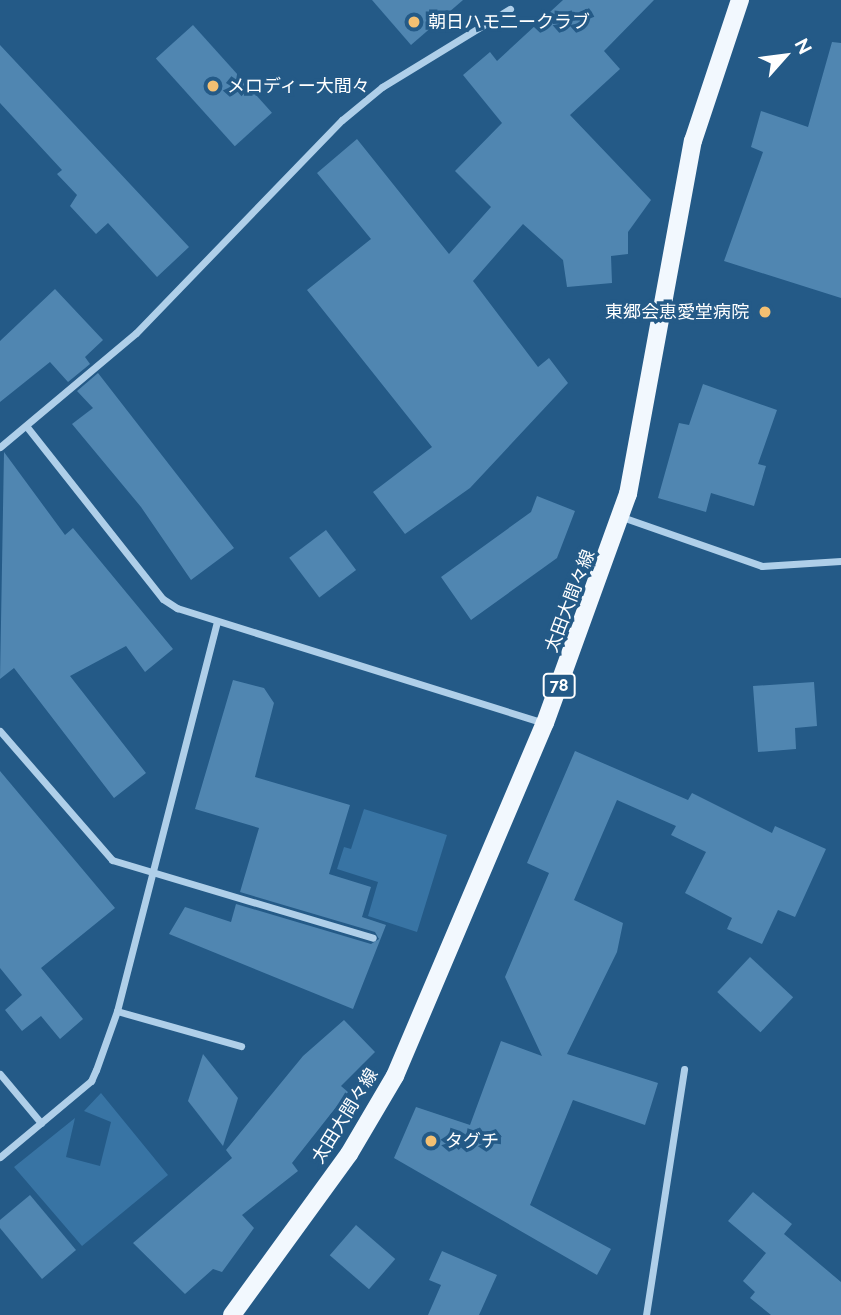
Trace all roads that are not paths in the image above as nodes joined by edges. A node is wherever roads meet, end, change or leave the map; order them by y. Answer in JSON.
{"nodes":[{"id":1,"x":740,"y":0,"type":"edge"},
{"id":2,"x":510,"y":9,"type":"dead end"},
{"id":3,"x":27,"y":427,"type":"junction"},
{"id":4,"x":0,"y":447,"type":"edge"},
{"id":5,"x":622,"y":517,"type":"junction"},
{"id":6,"x":841,"y":561,"type":"edge"},
{"id":7,"x":217,"y":622,"type":"junction"},
{"id":8,"x":545,"y":723,"type":"junction"},
{"id":9,"x":0,"y":731,"type":"edge"},
{"id":10,"x":152,"y":873,"type":"junction"},
{"id":11,"x":373,"y":938,"type":"dead end"},
{"id":12,"x":117,"y":1011,"type":"junction"},
{"id":13,"x":241,"y":1046,"type":"dead end"},
{"id":14,"x":684,"y":1069,"type":"dead end"},
{"id":15,"x":0,"y":1074,"type":"edge"},
{"id":16,"x":41,"y":1123,"type":"junction"},
{"id":17,"x":0,"y":1157,"type":"edge"},
{"id":18,"x":232,"y":1315,"type":"edge"},
{"id":19,"x":646,"y":1315,"type":"edge"}],
"edges":[{"from":1,"to":5,"type":"main road","name":"太田大間々線","number":"78"},
{"from":2,"to":3,"type":"street"},
{"from":3,"to":4,"type":"street"},
{"from":3,"to":7,"type":"street"},
{"from":5,"to":6,"type":"street"},
{"from":5,"to":8,"type":"main road","name":"太田大間々線","number":"78"},
{"from":7,"to":8,"type":"street"},
{"from":7,"to":10,"type":"street"},
{"from":8,"to":18,"type":"main road","name":"太田大間々線","number":"78"},
{"from":9,"to":10,"type":"street"},
{"from":10,"to":11,"type":"street"},
{"from":10,"to":12,"type":"street"},
{"from":12,"to":13,"type":"street"},
{"from":12,"to":16,"type":"street"},
{"from":14,"to":19,"type":"street"},
{"from":15,"to":16,"type":"street"},
{"from":16,"to":17,"type":"street"}]}
